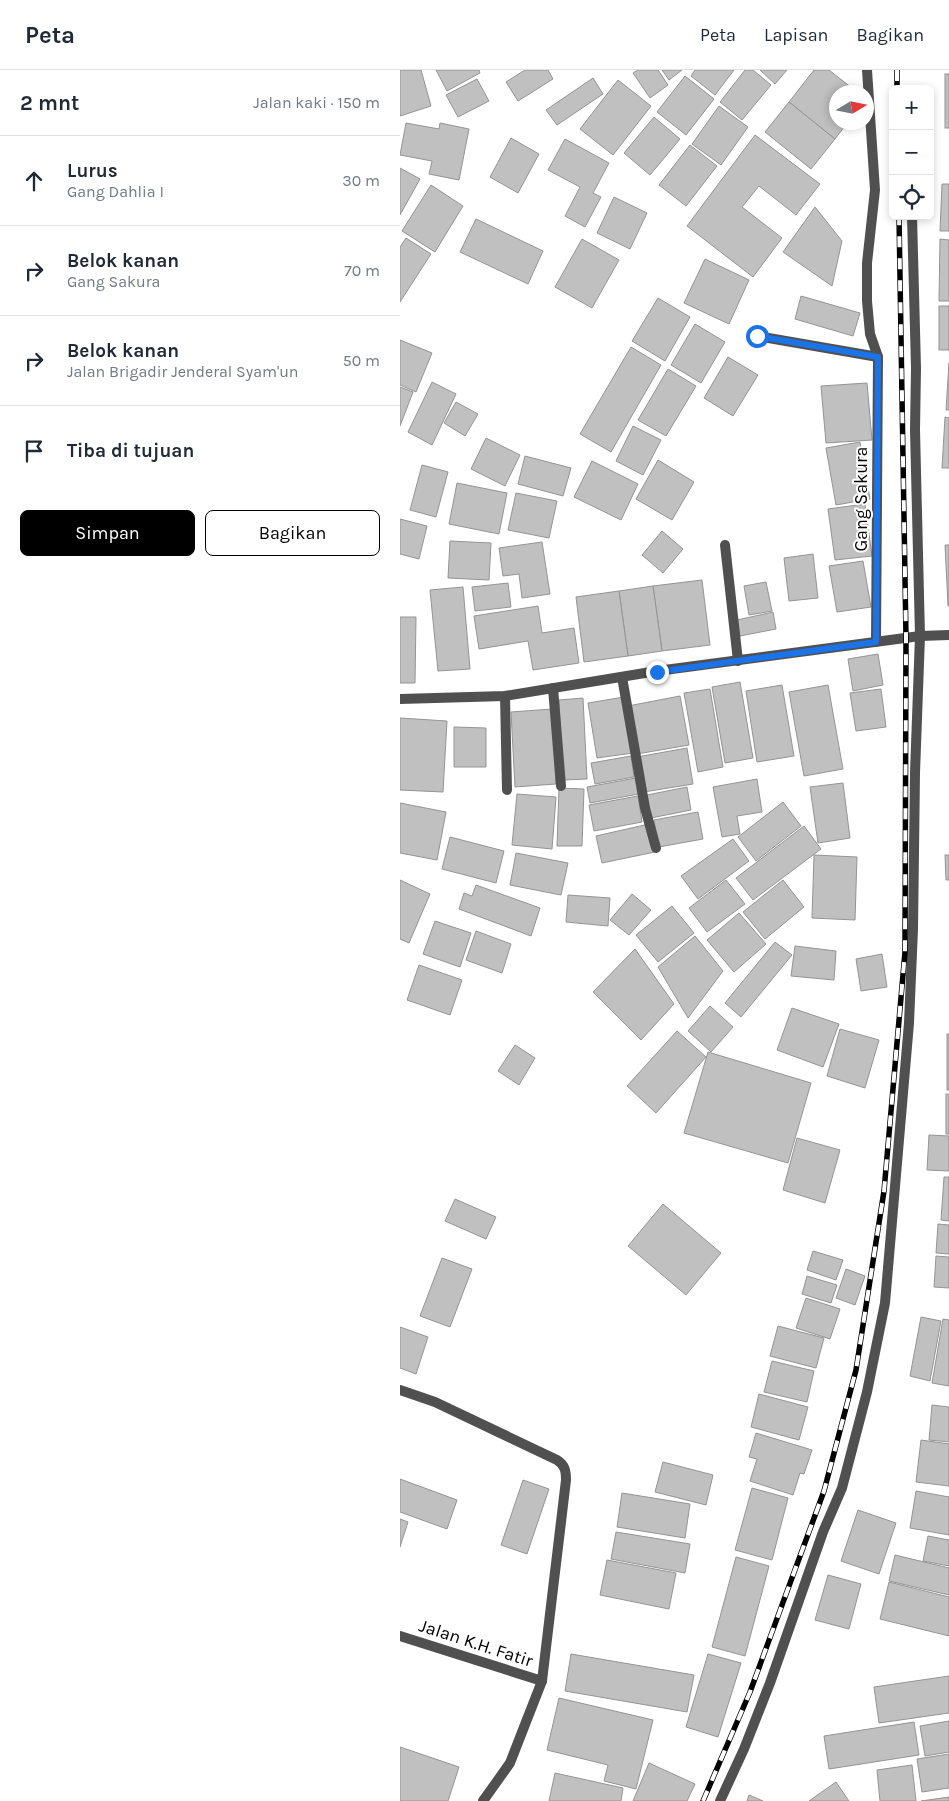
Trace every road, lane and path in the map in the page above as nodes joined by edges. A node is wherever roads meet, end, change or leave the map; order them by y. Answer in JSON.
{"nodes":[{"id":1,"x":867,"y":70,"type":"edge"},
{"id":2,"x":912,"y":220,"type":"edge"},
{"id":3,"x":757,"y":336,"type":"dead end"},
{"id":4,"x":878,"y":357,"type":"junction"},
{"id":5,"x":725,"y":545,"type":"dead end"},
{"id":6,"x":949,"y":635,"type":"edge"},
{"id":7,"x":920,"y":636,"type":"junction"},
{"id":8,"x":876,"y":642,"type":"junction"},
{"id":9,"x":738,"y":661,"type":"junction"},
{"id":10,"x":622,"y":677,"type":"junction"},
{"id":11,"x":553,"y":688,"type":"junction"},
{"id":12,"x":506,"y":696,"type":"junction"},
{"id":13,"x":400,"y":699,"type":"edge"},
{"id":14,"x":561,"y":786,"type":"dead end"},
{"id":15,"x":507,"y":790,"type":"dead end"},
{"id":16,"x":656,"y":848,"type":"dead end"},
{"id":17,"x":400,"y":1390,"type":"edge"},
{"id":18,"x":400,"y":1636,"type":"edge"},
{"id":19,"x":542,"y":1681,"type":"junction"},
{"id":20,"x":484,"y":1801,"type":"edge"},
{"id":21,"x":720,"y":1801,"type":"edge"}],
"edges":[{"from":1,"to":4,"type":"street","name":"Gang Sakura"},
{"from":2,"to":7,"type":"street"},
{"from":3,"to":4,"type":"street"},
{"from":4,"to":8,"type":"street","name":"Gang Sakura"},
{"from":5,"to":9,"type":"street"},
{"from":6,"to":7,"type":"street"},
{"from":7,"to":8,"type":"street"},
{"from":7,"to":21,"type":"street"},
{"from":8,"to":9,"type":"street"},
{"from":9,"to":10,"type":"street"},
{"from":10,"to":11,"type":"street"},
{"from":10,"to":16,"type":"street"},
{"from":11,"to":12,"type":"street"},
{"from":11,"to":14,"type":"street"},
{"from":12,"to":13,"type":"street"},
{"from":12,"to":15,"type":"street"},
{"from":17,"to":19,"type":"street"},
{"from":18,"to":19,"type":"street","name":"Jalan K.H. Fatir"},
{"from":19,"to":20,"type":"street"}]}
